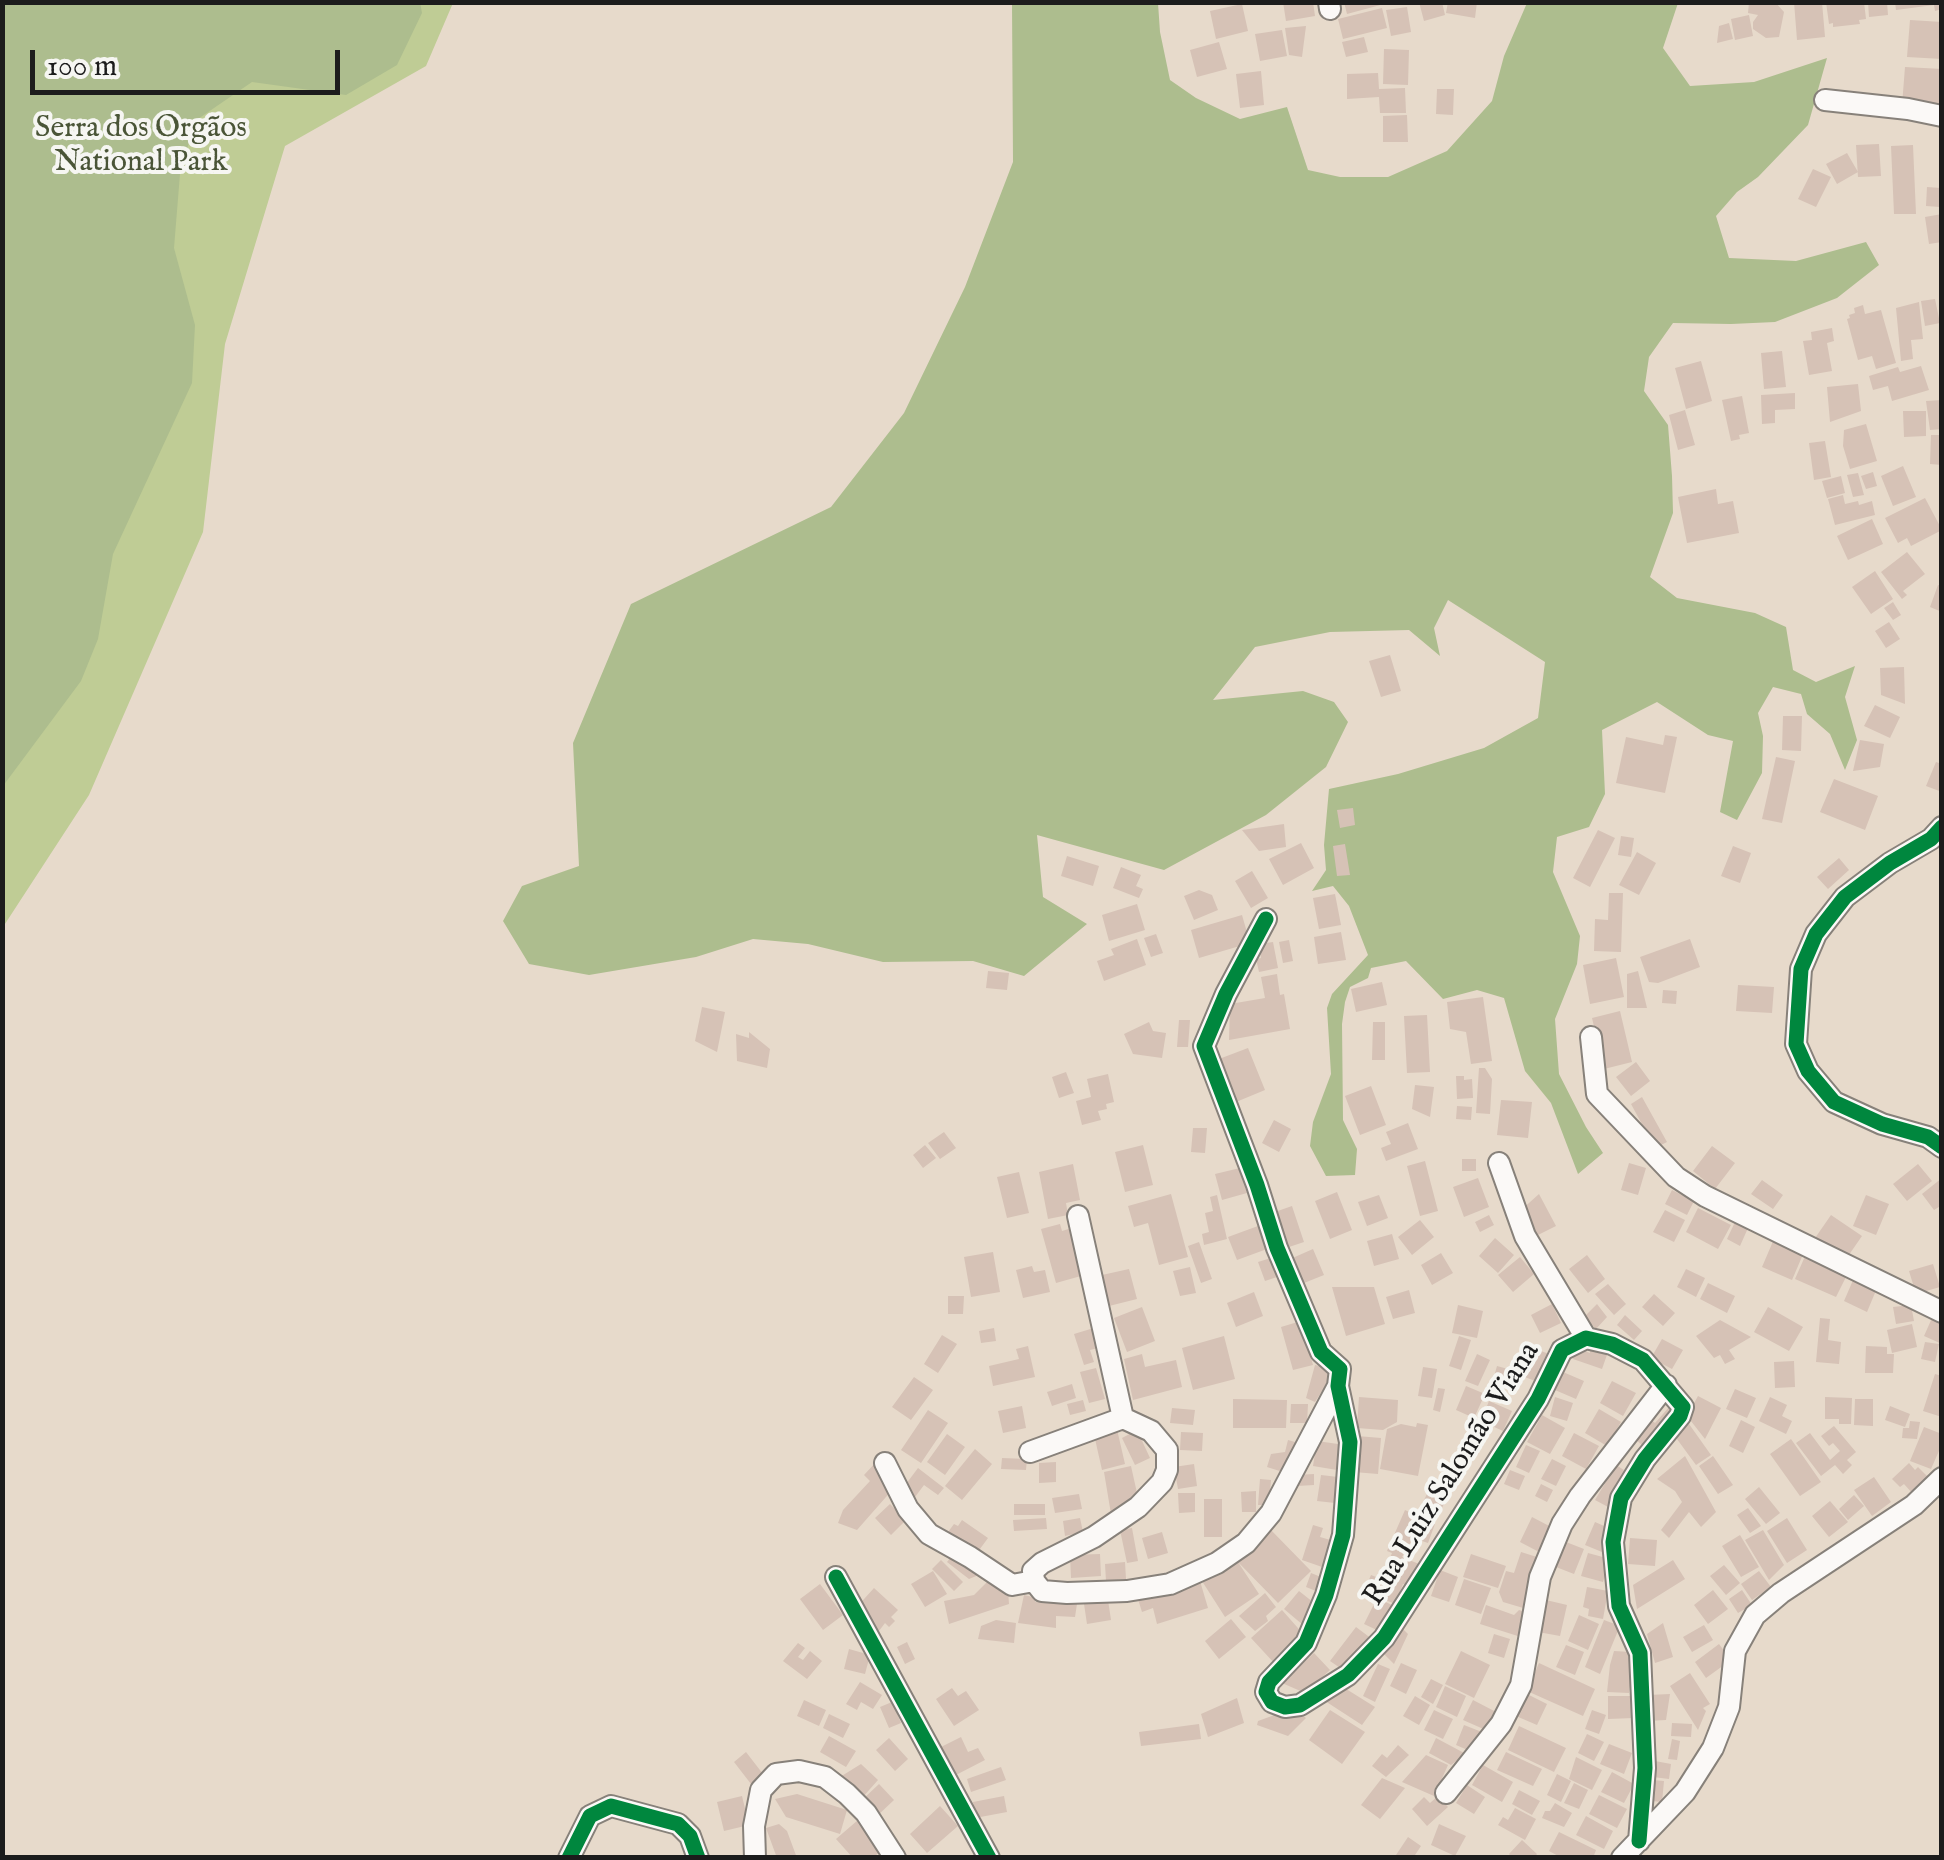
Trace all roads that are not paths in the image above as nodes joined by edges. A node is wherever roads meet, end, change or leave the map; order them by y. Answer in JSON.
{"nodes":[{"id":1,"x":1825,"y":100,"type":"dead end"},
{"id":2,"x":1942,"y":116,"type":"edge"},
{"id":3,"x":1942,"y":828,"type":"edge"},
{"id":4,"x":1266,"y":918,"type":"dead end"},
{"id":5,"x":1592,"y":1037,"type":"dead end"},
{"id":6,"x":1942,"y":1147,"type":"edge"},
{"id":7,"x":1499,"y":1163,"type":"dead end"},
{"id":8,"x":1078,"y":1216,"type":"dead end"},
{"id":9,"x":1942,"y":1312,"type":"edge"},
{"id":10,"x":1586,"y":1338,"type":"junction"},
{"id":11,"x":1338,"y":1386,"type":"junction"},
{"id":12,"x":1666,"y":1386,"type":"junction"},
{"id":13,"x":1123,"y":1418,"type":"junction"},
{"id":14,"x":1030,"y":1452,"type":"dead end"},
{"id":15,"x":885,"y":1463,"type":"dead end"},
{"id":16,"x":1942,"y":1478,"type":"edge"},
{"id":17,"x":836,"y":1577,"type":"dead end"},
{"id":18,"x":1034,"y":1580,"type":"junction"},
{"id":19,"x":1446,"y":1794,"type":"dead end"},
{"id":20,"x":1639,"y":1841,"type":"junction"},
{"id":21,"x":569,"y":1858,"type":"edge"},
{"id":22,"x":698,"y":1858,"type":"edge"},
{"id":23,"x":754,"y":1858,"type":"edge"},
{"id":24,"x":895,"y":1858,"type":"edge"},
{"id":25,"x":989,"y":1858,"type":"edge"},
{"id":26,"x":1622,"y":1858,"type":"edge"}],
"edges":[{"from":1,"to":2,"type":"street"},
{"from":3,"to":6,"type":"street"},
{"from":4,"to":11,"type":"street"},
{"from":5,"to":9,"type":"street"},
{"from":7,"to":10,"type":"street"},
{"from":8,"to":13,"type":"street"},
{"from":10,"to":11,"type":"street","name":"Rua Luiz Salomão Viana"},
{"from":10,"to":12,"type":"street","name":"Rua Luiz Salomão Viana"},
{"from":11,"to":18,"type":"street"},
{"from":12,"to":19,"type":"street"},
{"from":12,"to":20,"type":"street"},
{"from":13,"to":14,"type":"street"},
{"from":13,"to":18,"type":"street"},
{"from":15,"to":18,"type":"street"},
{"from":16,"to":20,"type":"street"},
{"from":17,"to":25,"type":"street"},
{"from":20,"to":26,"type":"street"},
{"from":21,"to":22,"type":"street"},
{"from":23,"to":24,"type":"street"}]}
